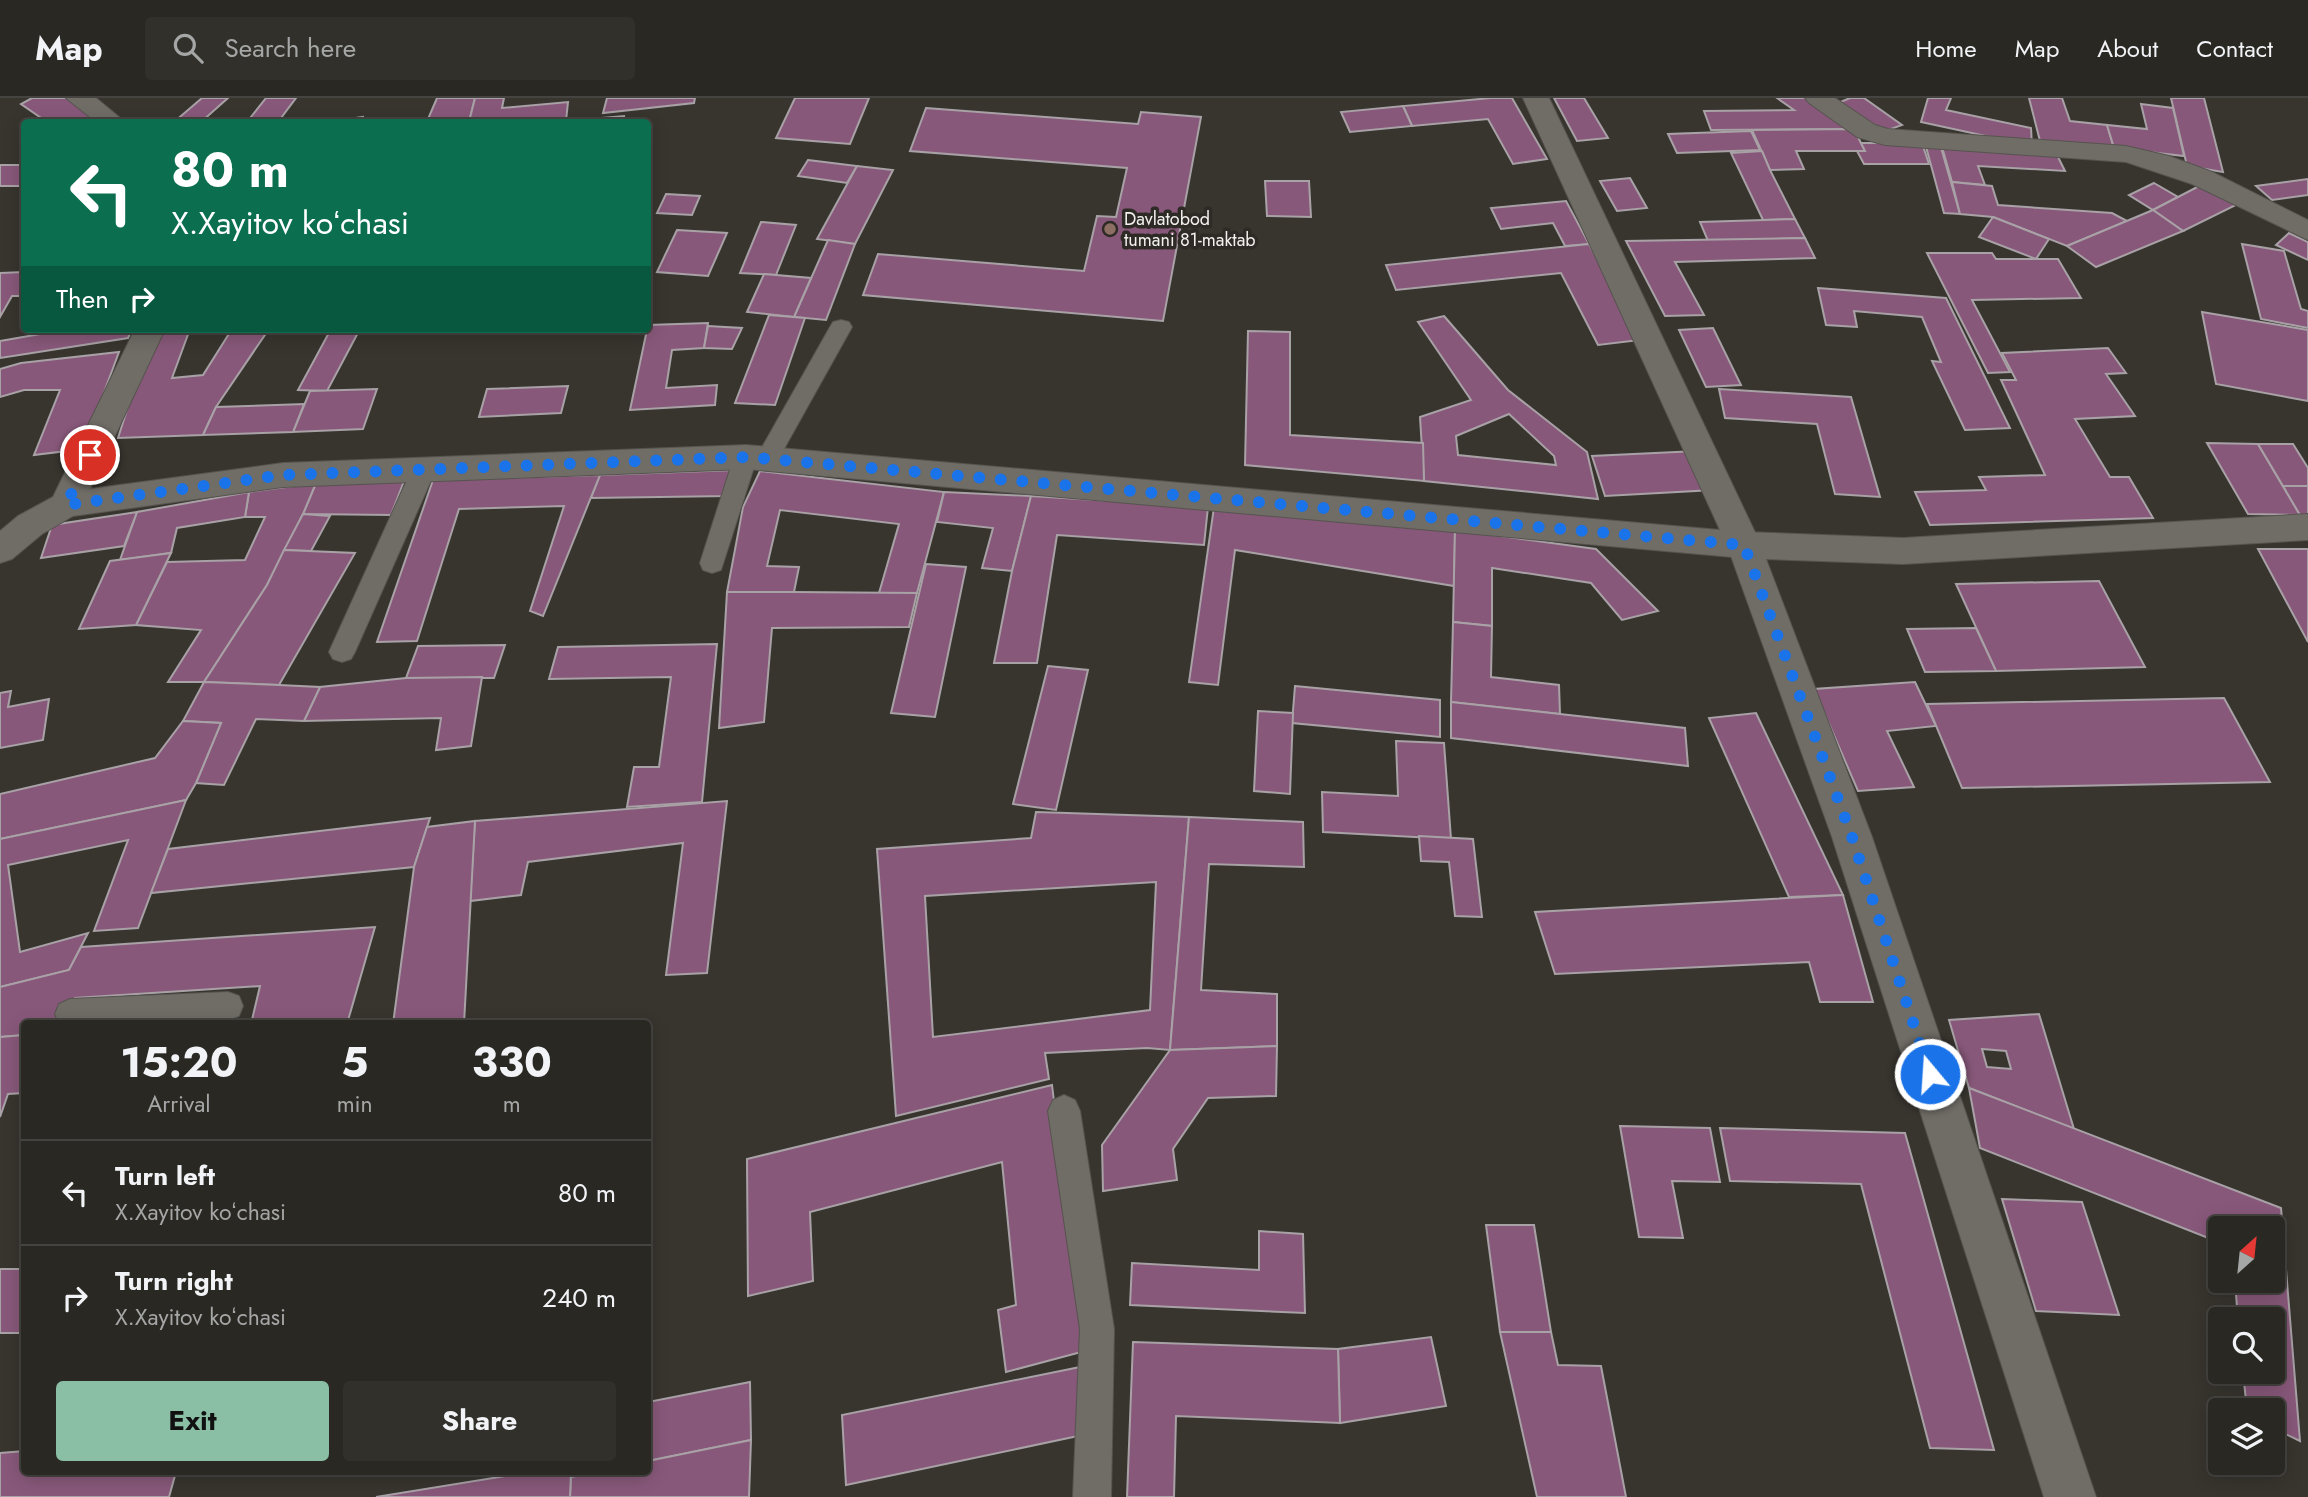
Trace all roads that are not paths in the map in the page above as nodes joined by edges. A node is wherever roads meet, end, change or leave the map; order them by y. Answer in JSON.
{"nodes":[{"id":1,"x":79,"y":98,"type":"edge"},
{"id":2,"x":1536,"y":98,"type":"edge"},
{"id":3,"x":1818,"y":98,"type":"edge"},
{"id":4,"x":108,"y":119,"type":"edge"},
{"id":5,"x":2308,"y":231,"type":"edge"},
{"id":6,"x":841,"y":327,"type":"dead end"},
{"id":7,"x":148,"y":333,"type":"edge"},
{"id":8,"x":757,"y":458,"type":"junction"},
{"id":9,"x":424,"y":469,"type":"junction"},
{"id":10,"x":66,"y":505,"type":"junction"},
{"id":11,"x":2308,"y":527,"type":"edge"},
{"id":12,"x":1744,"y":545,"type":"junction"},
{"id":13,"x":0,"y":550,"type":"edge"},
{"id":14,"x":712,"y":563,"type":"dead end"},
{"id":15,"x":342,"y":652,"type":"dead end"},
{"id":16,"x":228,"y":1006,"type":"dead end"},
{"id":17,"x":70,"y":1014,"type":"dead end"},
{"id":18,"x":1064,"y":1111,"type":"dead end"},
{"id":19,"x":1092,"y":1497,"type":"edge"},
{"id":20,"x":2070,"y":1497,"type":"edge"}],
"edges":[{"from":1,"to":4,"type":"street"},
{"from":2,"to":12,"type":"street"},
{"from":3,"to":5,"type":"street"},
{"from":6,"to":8,"type":"lane"},
{"from":7,"to":10,"type":"street"},
{"from":8,"to":9,"type":"street"},
{"from":8,"to":12,"type":"street"},
{"from":8,"to":14,"type":"lane"},
{"from":9,"to":10,"type":"street"},
{"from":9,"to":15,"type":"lane"},
{"from":10,"to":13,"type":"street"},
{"from":11,"to":12,"type":"street"},
{"from":12,"to":20,"type":"street"},
{"from":16,"to":17,"type":"lane"},
{"from":18,"to":19,"type":"lane"}]}
